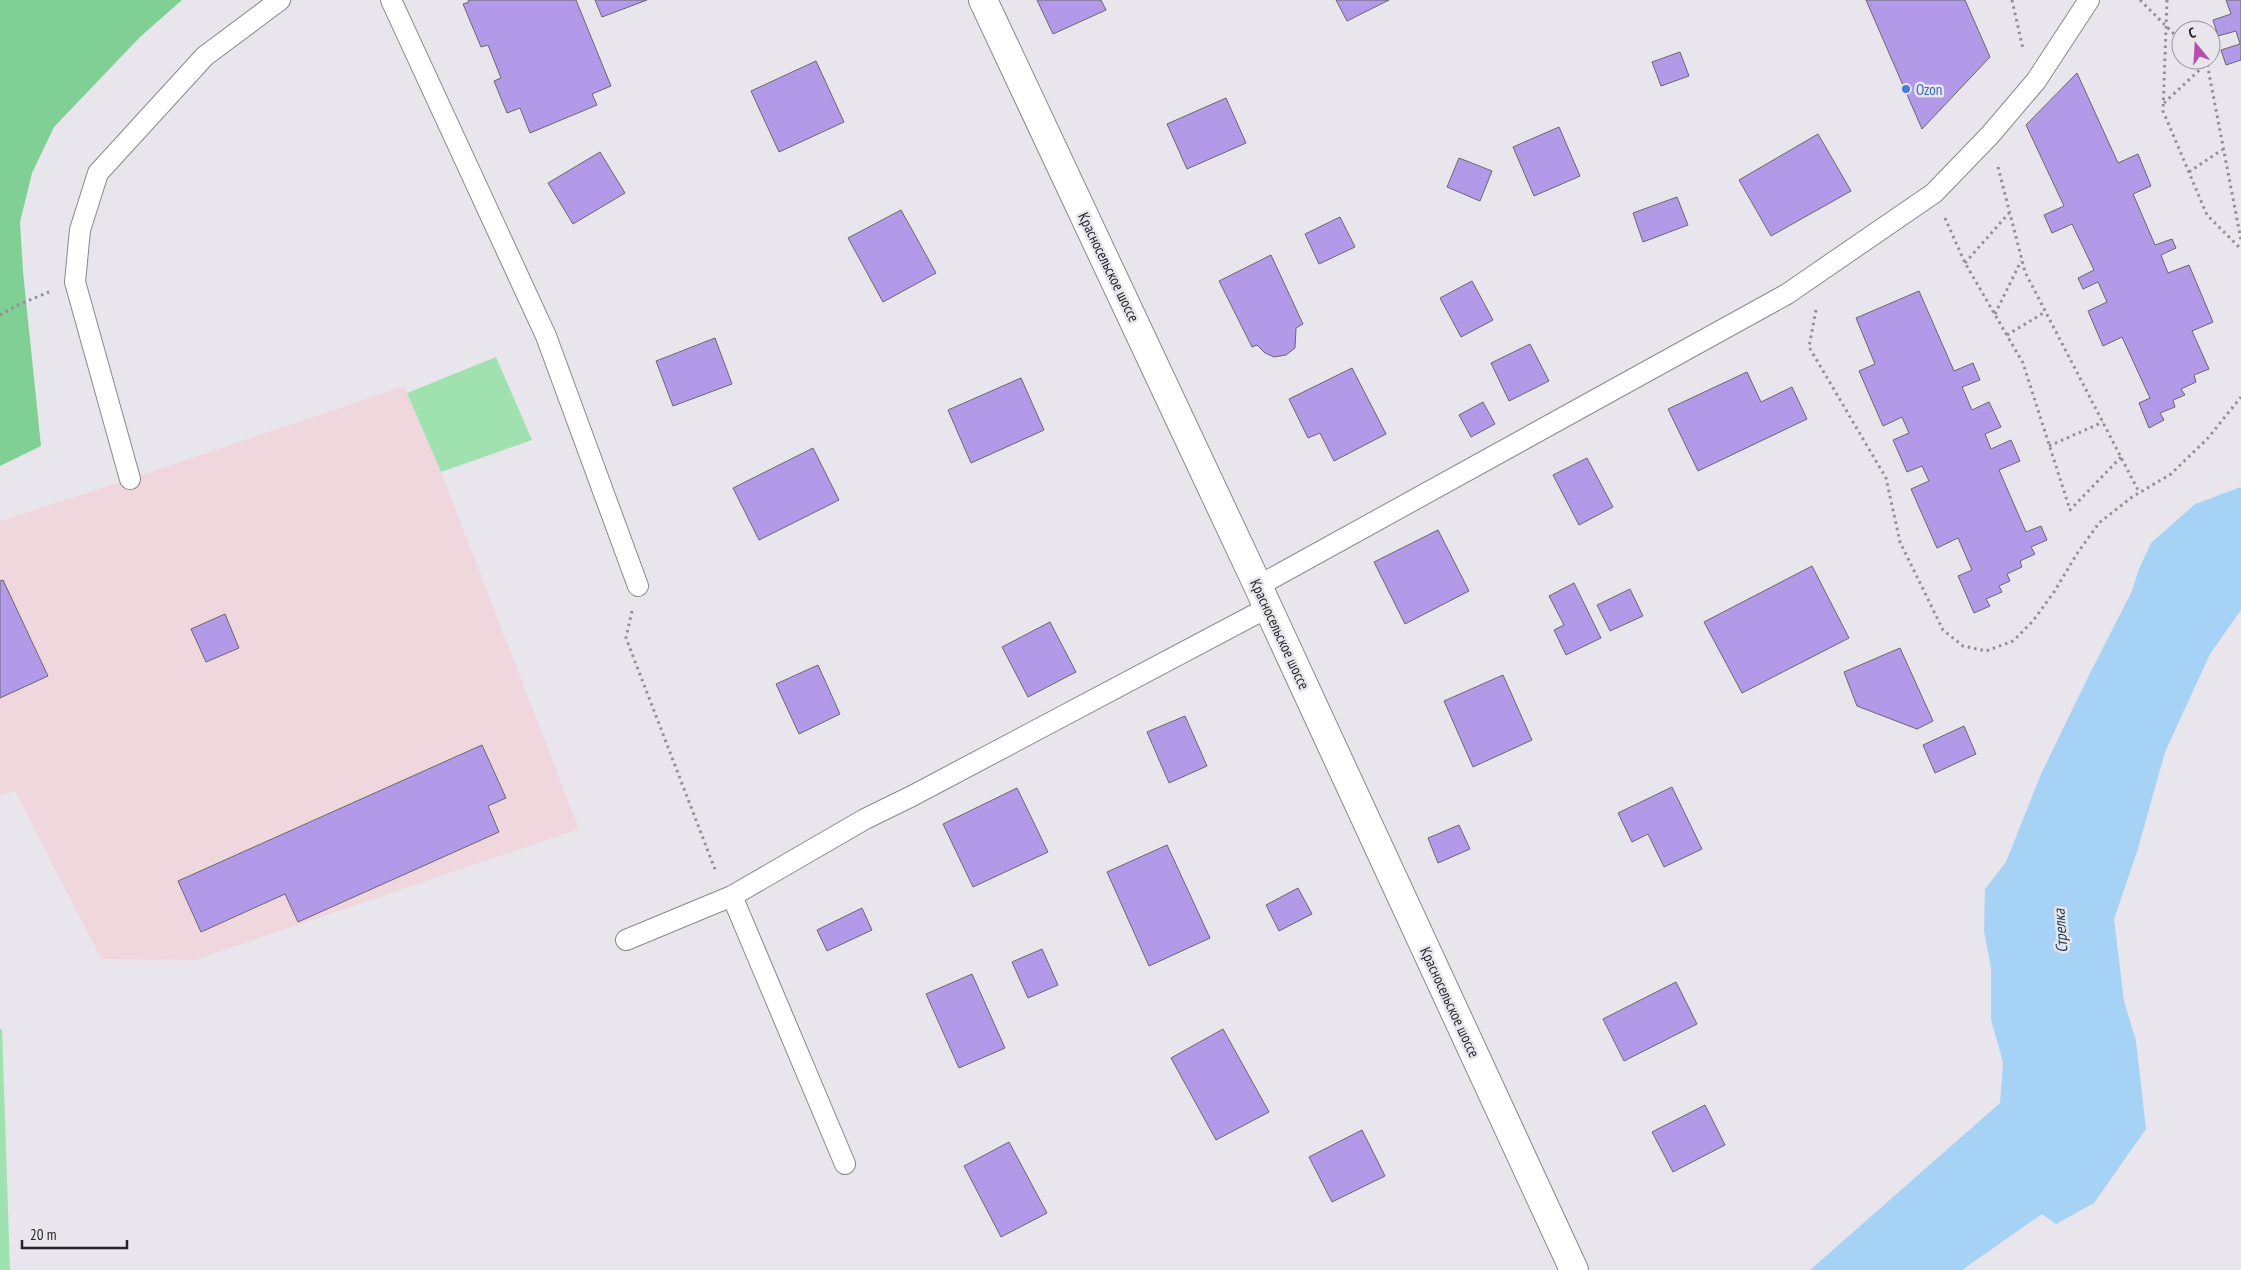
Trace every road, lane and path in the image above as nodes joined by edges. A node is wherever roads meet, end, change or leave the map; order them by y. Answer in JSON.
{"nodes":[{"id":1,"x":280,"y":0,"type":"edge"},
{"id":2,"x":391,"y":0,"type":"edge"},
{"id":3,"x":983,"y":0,"type":"edge"},
{"id":4,"x":2012,"y":0,"type":"edge"},
{"id":5,"x":2088,"y":0,"type":"edge"},
{"id":6,"x":2140,"y":0,"type":"edge"},
{"id":7,"x":2167,"y":0,"type":"edge"},
{"id":8,"x":2165,"y":27,"type":"junction"},
{"id":9,"x":2171,"y":32,"type":"edge"},
{"id":10,"x":2197,"y":70,"type":"edge"},
{"id":11,"x":2207,"y":70,"type":"edge"},
{"id":12,"x":2036,"y":81,"type":"junction"},
{"id":13,"x":2163,"y":103,"type":"junction"},
{"id":14,"x":1990,"y":135,"type":"junction"},
{"id":15,"x":2224,"y":149,"type":"junction"},
{"id":16,"x":2189,"y":172,"type":"junction"},
{"id":17,"x":1934,"y":194,"type":"junction"},
{"id":18,"x":2009,"y":213,"type":"junction"},
{"id":19,"x":2241,"y":240,"type":"edge"},
{"id":20,"x":2241,"y":249,"type":"edge"},
{"id":21,"x":2022,"y":260,"type":"junction"},
{"id":22,"x":1965,"y":264,"type":"junction"},
{"id":23,"x":1813,"y":276,"type":"junction"},
{"id":24,"x":75,"y":282,"type":"junction"},
{"id":25,"x":2045,"y":312,"type":"junction"},
{"id":26,"x":1994,"y":314,"type":"junction"},
{"id":27,"x":0,"y":315,"type":"edge"},
{"id":28,"x":2007,"y":335,"type":"junction"},
{"id":29,"x":2241,"y":397,"type":"edge"},
{"id":30,"x":2102,"y":422,"type":"junction"},
{"id":31,"x":2049,"y":446,"type":"junction"},
{"id":32,"x":2121,"y":457,"type":"junction"},
{"id":33,"x":130,"y":479,"type":"dead end"},
{"id":34,"x":2139,"y":493,"type":"junction"},
{"id":35,"x":638,"y":586,"type":"joint"},
{"id":36,"x":1263,"y":597,"type":"junction"},
{"id":37,"x":732,"y":896,"type":"junction"},
{"id":38,"x":626,"y":940,"type":"dead end"},
{"id":39,"x":845,"y":1164,"type":"dead end"},
{"id":40,"x":1574,"y":1270,"type":"edge"}],
"edges":[{"from":1,"to":24,"type":"lane"},
{"from":2,"to":35,"type":"lane"},
{"from":3,"to":36,"type":"main road","name":"Красносельское шоссе"},
{"from":4,"to":12,"type":"path"},
{"from":5,"to":12,"type":"lane"},
{"from":6,"to":8,"type":"path"},
{"from":7,"to":8,"type":"path"},
{"from":8,"to":9,"type":"path"},
{"from":8,"to":13,"type":"path"},
{"from":10,"to":13,"type":"path"},
{"from":11,"to":15,"type":"path"},
{"from":12,"to":14,"type":"lane"},
{"from":13,"to":16,"type":"path"},
{"from":14,"to":17,"type":"lane"},
{"from":14,"to":18,"type":"path"},
{"from":15,"to":16,"type":"path"},
{"from":15,"to":19,"type":"path"},
{"from":16,"to":20,"type":"path"},
{"from":17,"to":22,"type":"path"},
{"from":17,"to":23,"type":"lane"},
{"from":18,"to":21,"type":"path"},
{"from":18,"to":22,"type":"path"},
{"from":21,"to":25,"type":"path"},
{"from":21,"to":26,"type":"path"},
{"from":22,"to":26,"type":"path"},
{"from":23,"to":34,"type":"path"},
{"from":23,"to":36,"type":"lane"},
{"from":24,"to":27,"type":"path"},
{"from":24,"to":33,"type":"lane"},
{"from":25,"to":28,"type":"path"},
{"from":25,"to":30,"type":"path"},
{"from":26,"to":28,"type":"path"},
{"from":28,"to":31,"type":"path"},
{"from":29,"to":34,"type":"path"},
{"from":30,"to":31,"type":"path"},
{"from":30,"to":32,"type":"path"},
{"from":31,"to":32,"type":"path"},
{"from":32,"to":34,"type":"path"},
{"from":35,"to":37,"type":"path"},
{"from":36,"to":37,"type":"lane"},
{"from":36,"to":40,"type":"main road","name":"Красносельское шоссе"},
{"from":37,"to":38,"type":"lane"},
{"from":37,"to":39,"type":"lane"}]}
